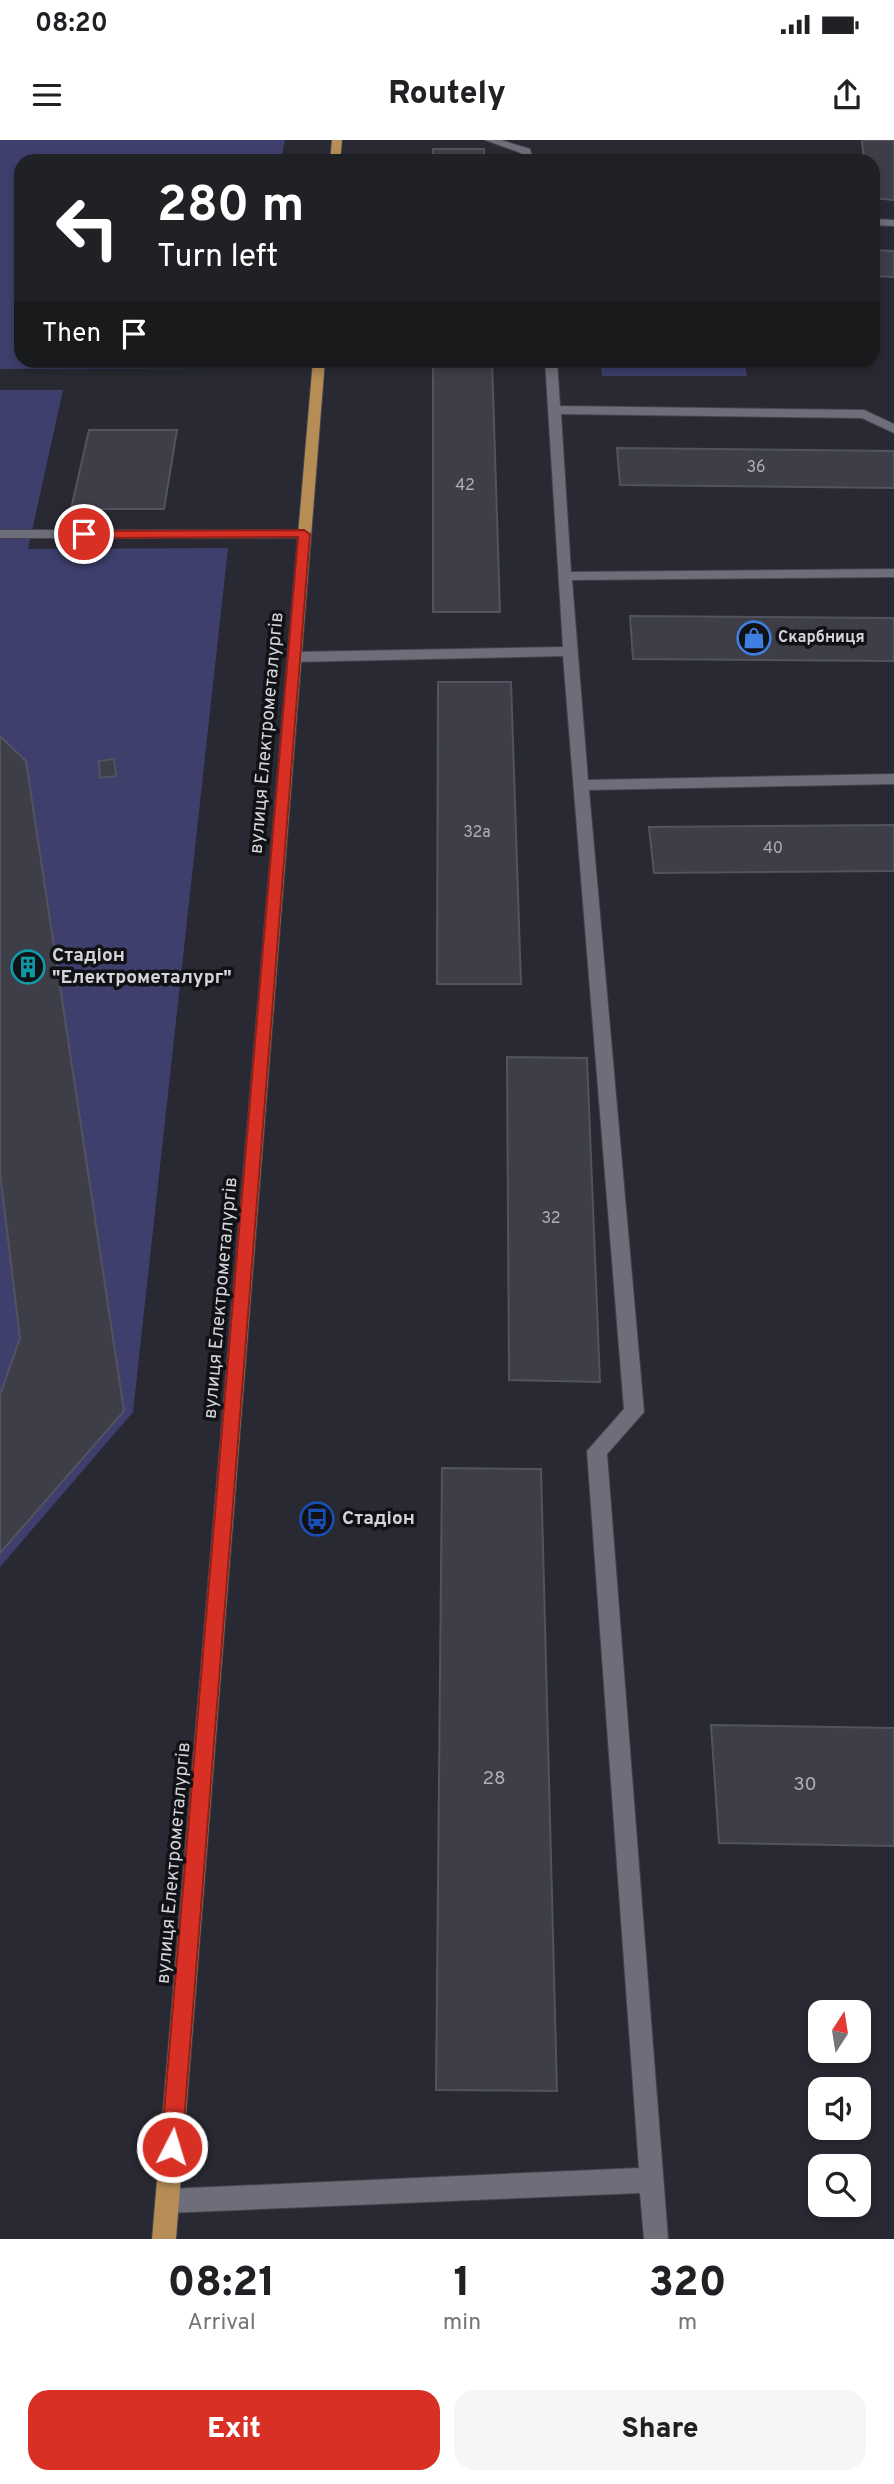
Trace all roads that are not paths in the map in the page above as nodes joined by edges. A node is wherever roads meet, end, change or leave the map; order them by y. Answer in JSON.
{"nodes":[{"id":1,"x":490,"y":140,"type":"edge"},
{"id":2,"x":526,"y":154,"type":"edge"},
{"id":3,"x":317,"y":368,"type":"edge"},
{"id":4,"x":552,"y":368,"type":"edge"},
{"id":5,"x":556,"y":410,"type":"junction"},
{"id":6,"x":894,"y":429,"type":"edge"},
{"id":7,"x":0,"y":534,"type":"edge"},
{"id":8,"x":304,"y":534,"type":"junction"},
{"id":9,"x":894,"y":573,"type":"edge"},
{"id":10,"x":566,"y":576,"type":"junction"},
{"id":11,"x":570,"y":650,"type":"junction"},
{"id":12,"x":294,"y":657,"type":"junction"},
{"id":13,"x":894,"y":779,"type":"edge"},
{"id":14,"x":581,"y":785,"type":"junction"},
{"id":15,"x":652,"y":2180,"type":"junction"},
{"id":16,"x":167,"y":2201,"type":"junction"},
{"id":17,"x":164,"y":2239,"type":"edge"},
{"id":18,"x":656,"y":2239,"type":"edge"}],
"edges":[{"from":1,"to":2,"type":"lane"},
{"from":3,"to":8,"type":"main road","name":"вулиця Електрометалургів"},
{"from":4,"to":5,"type":"lane"},
{"from":5,"to":6,"type":"lane"},
{"from":5,"to":10,"type":"lane"},
{"from":7,"to":8,"type":"lane"},
{"from":8,"to":12,"type":"main road","name":"вулиця Електрометалургів"},
{"from":9,"to":10,"type":"lane"},
{"from":10,"to":11,"type":"lane"},
{"from":11,"to":12,"type":"lane"},
{"from":11,"to":14,"type":"lane"},
{"from":12,"to":16,"type":"main road","name":"вулиця Електрометалургів"},
{"from":13,"to":14,"type":"lane"},
{"from":14,"to":15,"type":"lane"},
{"from":15,"to":16,"type":"lane"},
{"from":15,"to":18,"type":"lane"},
{"from":16,"to":17,"type":"main road","name":"вулиця Електрометалургів"}]}
